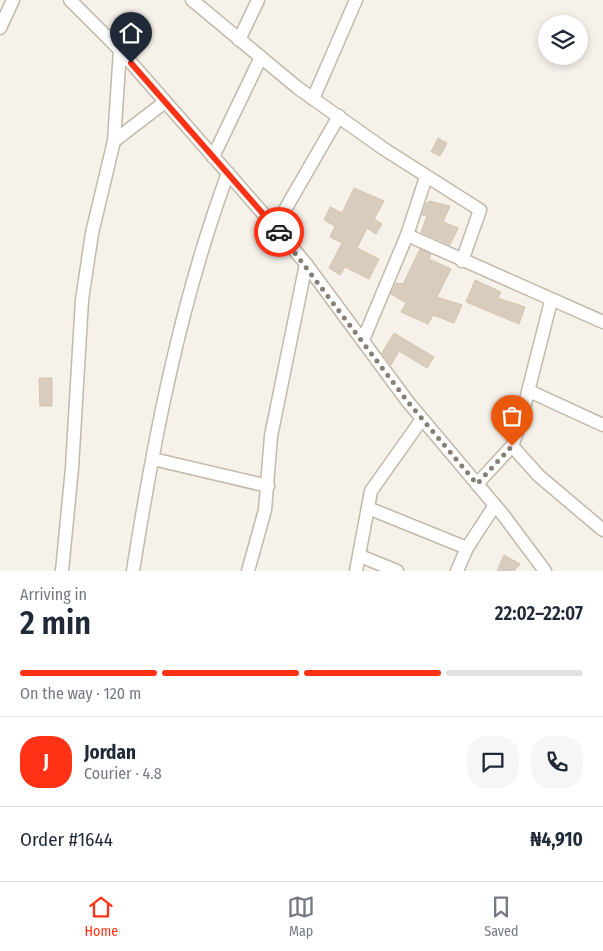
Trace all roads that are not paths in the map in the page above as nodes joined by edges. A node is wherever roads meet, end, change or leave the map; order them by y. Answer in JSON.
{"nodes":[{"id":1,"x":13,"y":0,"type":"edge"},
{"id":2,"x":70,"y":0,"type":"edge"},
{"id":3,"x":192,"y":0,"type":"edge"},
{"id":4,"x":258,"y":0,"type":"edge"},
{"id":5,"x":356,"y":0,"type":"edge"},
{"id":6,"x":0,"y":28,"type":"edge"},
{"id":7,"x":239,"y":40,"type":"junction"},
{"id":8,"x":120,"y":50,"type":"junction"},
{"id":9,"x":261,"y":57,"type":"junction"},
{"id":10,"x":313,"y":99,"type":"junction"},
{"id":11,"x":166,"y":102,"type":"junction"},
{"id":12,"x":338,"y":116,"type":"junction"},
{"id":13,"x":114,"y":141,"type":"junction"},
{"id":14,"x":213,"y":157,"type":"junction"},
{"id":15,"x":228,"y":173,"type":"junction"},
{"id":16,"x":426,"y":177,"type":"junction"},
{"id":17,"x":275,"y":227,"type":"junction"},
{"id":18,"x":407,"y":235,"type":"junction"},
{"id":19,"x":462,"y":261,"type":"junction"},
{"id":20,"x":306,"y":264,"type":"junction"},
{"id":21,"x":551,"y":301,"type":"junction"},
{"id":22,"x":603,"y":322,"type":"edge"},
{"id":23,"x":363,"y":340,"type":"junction"},
{"id":24,"x":529,"y":391,"type":"junction"},
{"id":25,"x":422,"y":418,"type":"junction"},
{"id":26,"x":603,"y":425,"type":"edge"},
{"id":27,"x":512,"y":446,"type":"junction"},
{"id":28,"x":153,"y":459,"type":"junction"},
{"id":29,"x":477,"y":484,"type":"junction"},
{"id":30,"x":268,"y":486,"type":"junction"},
{"id":31,"x":495,"y":506,"type":"junction"},
{"id":32,"x":368,"y":508,"type":"junction"},
{"id":33,"x":602,"y":524,"type":"edge"},
{"id":34,"x":467,"y":548,"type":"junction"},
{"id":35,"x":360,"y":556,"type":"junction"},
{"id":36,"x":62,"y":571,"type":"edge"},
{"id":37,"x":133,"y":571,"type":"edge"},
{"id":38,"x":248,"y":571,"type":"edge"},
{"id":39,"x":356,"y":571,"type":"edge"},
{"id":40,"x":397,"y":571,"type":"edge"},
{"id":41,"x":457,"y":571,"type":"edge"},
{"id":42,"x":544,"y":571,"type":"edge"}],
"edges":[{"from":1,"to":6,"type":"street"},
{"from":2,"to":8,"type":"street"},
{"from":3,"to":7,"type":"street"},
{"from":4,"to":7,"type":"street"},
{"from":5,"to":10,"type":"street"},
{"from":7,"to":9,"type":"street"},
{"from":8,"to":11,"type":"street"},
{"from":8,"to":13,"type":"street"},
{"from":9,"to":10,"type":"street"},
{"from":9,"to":14,"type":"street"},
{"from":10,"to":12,"type":"street"},
{"from":11,"to":13,"type":"street"},
{"from":11,"to":14,"type":"street"},
{"from":12,"to":16,"type":"street"},
{"from":12,"to":17,"type":"street"},
{"from":13,"to":36,"type":"street"},
{"from":14,"to":15,"type":"street"},
{"from":15,"to":17,"type":"street"},
{"from":15,"to":28,"type":"street"},
{"from":16,"to":18,"type":"street"},
{"from":16,"to":19,"type":"street"},
{"from":17,"to":20,"type":"street"},
{"from":18,"to":19,"type":"street"},
{"from":18,"to":23,"type":"street"},
{"from":19,"to":21,"type":"street"},
{"from":20,"to":23,"type":"street"},
{"from":20,"to":30,"type":"street"},
{"from":21,"to":22,"type":"street"},
{"from":21,"to":24,"type":"street"},
{"from":23,"to":25,"type":"street"},
{"from":24,"to":26,"type":"street"},
{"from":24,"to":27,"type":"street"},
{"from":25,"to":29,"type":"street"},
{"from":25,"to":32,"type":"street"},
{"from":27,"to":29,"type":"street"},
{"from":27,"to":33,"type":"street"},
{"from":28,"to":30,"type":"street"},
{"from":28,"to":37,"type":"street"},
{"from":29,"to":31,"type":"street"},
{"from":30,"to":38,"type":"street"},
{"from":31,"to":34,"type":"street"},
{"from":31,"to":42,"type":"street"},
{"from":32,"to":34,"type":"street"},
{"from":32,"to":35,"type":"street"},
{"from":34,"to":41,"type":"street"},
{"from":35,"to":39,"type":"street"},
{"from":35,"to":40,"type":"street"}]}
